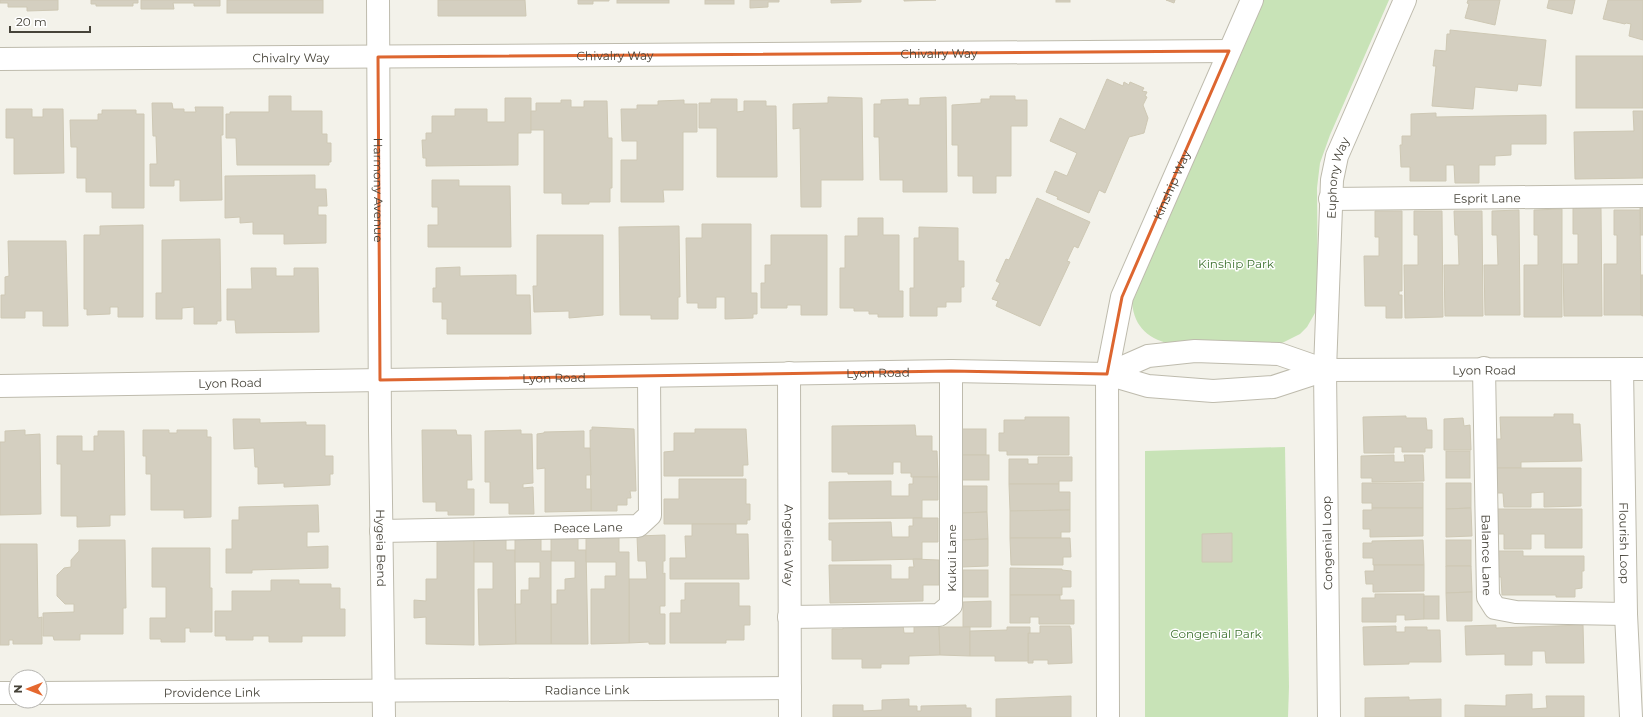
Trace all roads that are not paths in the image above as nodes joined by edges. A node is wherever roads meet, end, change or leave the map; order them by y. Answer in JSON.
{"nodes":[{"id":1,"x":378,"y":0,"type":"edge"},
{"id":2,"x":1252,"y":0,"type":"edge"},
{"id":3,"x":1405,"y":0,"type":"edge"},
{"id":4,"x":1229,"y":51,"type":"junction"},
{"id":5,"x":378,"y":57,"type":"junction"},
{"id":6,"x":0,"y":59,"type":"edge"},
{"id":7,"x":1643,"y":196,"type":"edge"},
{"id":8,"x":1330,"y":199,"type":"junction"},
{"id":9,"x":1484,"y":368,"type":"junction"},
{"id":10,"x":1632,"y":369,"type":"edge"},
{"id":11,"x":1325,"y":370,"type":"junction"},
{"id":12,"x":951,"y":371,"type":"junction"},
{"id":13,"x":789,"y":373,"type":"junction"},
{"id":14,"x":1107,"y":374,"type":"junction"},
{"id":15,"x":649,"y":376,"type":"junction"},
{"id":16,"x":380,"y":380,"type":"junction"},
{"id":17,"x":0,"y":386,"type":"edge"},
{"id":18,"x":382,"y":531,"type":"junction"},
{"id":19,"x":1634,"y":538,"type":"edge"},
{"id":20,"x":1626,"y":614,"type":"junction"},
{"id":21,"x":789,"y":617,"type":"junction"},
{"id":22,"x":1636,"y":682,"type":"edge"},
{"id":23,"x":790,"y":688,"type":"junction"},
{"id":24,"x":384,"y":690,"type":"junction"},
{"id":25,"x":48,"y":693,"type":"edge"},
{"id":26,"x":384,"y":717,"type":"edge"},
{"id":27,"x":790,"y":717,"type":"edge"},
{"id":28,"x":1108,"y":717,"type":"edge"},
{"id":29,"x":1329,"y":717,"type":"edge"},
{"id":30,"x":1631,"y":717,"type":"edge"}],
"edges":[{"from":1,"to":5,"type":"street","name":"Harmony Avenue"},
{"from":2,"to":4,"type":"street","name":"Kinship Way"},
{"from":3,"to":8,"type":"street","name":"Euphony Way"},
{"from":4,"to":5,"type":"street","name":"Chivalry Way"},
{"from":4,"to":14,"type":"street","name":"Kinship Way"},
{"from":5,"to":6,"type":"street","name":"Chivalry Way"},
{"from":5,"to":16,"type":"street","name":"Harmony Avenue"},
{"from":7,"to":8,"type":"street","name":"Esprit Lane"},
{"from":8,"to":11,"type":"street","name":"Euphony Way"},
{"from":9,"to":10,"type":"street","name":"Lyon Road"},
{"from":9,"to":11,"type":"street","name":"Lyon Road"},
{"from":9,"to":20,"type":"street","name":"Balance Lane"},
{"from":10,"to":19,"type":"street","name":"Flourish Loop"},
{"from":11,"to":14,"type":"street","name":"Lyon Road"},
{"from":11,"to":14,"type":"street","name":"Lyon Road"},
{"from":11,"to":29,"type":"street","name":"Congenial Loop"},
{"from":12,"to":13,"type":"street","name":"Lyon Road"},
{"from":12,"to":14,"type":"street","name":"Lyon Road"},
{"from":12,"to":21,"type":"street","name":"Kukui Lane"},
{"from":13,"to":15,"type":"street","name":"Lyon Road"},
{"from":13,"to":21,"type":"street","name":"Angelica Way"},
{"from":14,"to":28,"type":"street"},
{"from":15,"to":16,"type":"street","name":"Lyon Road"},
{"from":15,"to":18,"type":"street","name":"Peace Lane"},
{"from":16,"to":17,"type":"street","name":"Lyon Road"},
{"from":16,"to":18,"type":"street","name":"Hygeia Bend"},
{"from":18,"to":24,"type":"street","name":"Hygeia Bend"},
{"from":19,"to":20,"type":"street","name":"Flourish Loop"},
{"from":20,"to":22,"type":"street","name":"Flourish Loop"},
{"from":21,"to":23,"type":"street","name":"Angelica Way"},
{"from":22,"to":30,"type":"street","name":"Flourish Loop"},
{"from":23,"to":24,"type":"street","name":"Radiance Link"},
{"from":23,"to":27,"type":"street","name":"Angelica Way"},
{"from":24,"to":25,"type":"street","name":"Providence Link"},
{"from":24,"to":26,"type":"street","name":"Hygeia Bend"}]}
